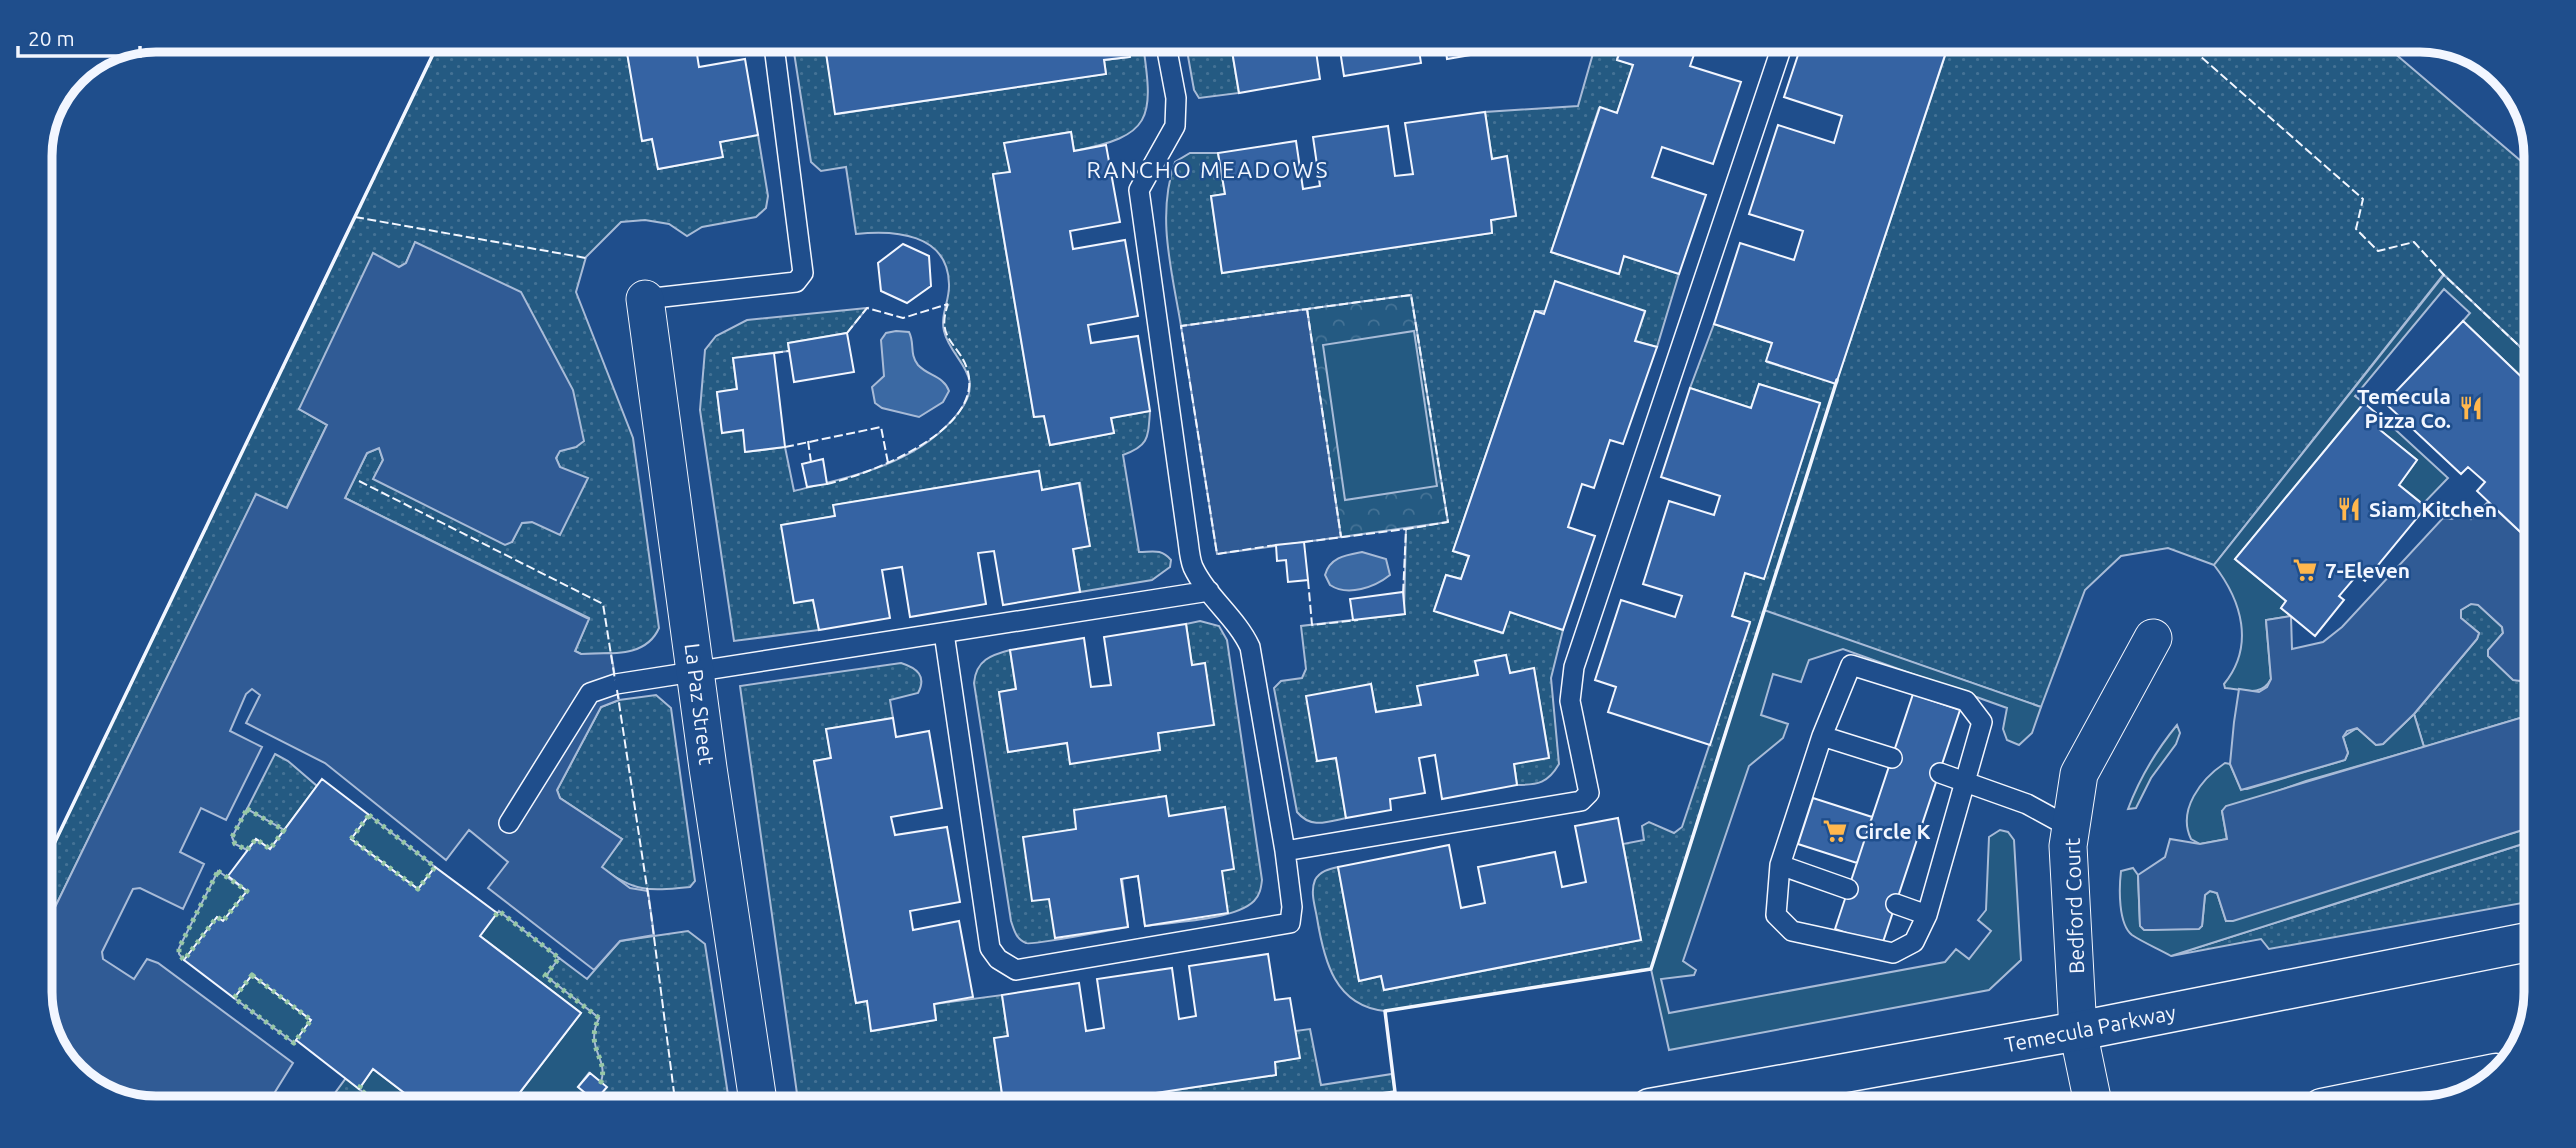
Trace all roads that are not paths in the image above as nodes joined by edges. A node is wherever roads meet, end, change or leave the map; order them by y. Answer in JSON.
{"nodes":[{"id":1,"x":775,"y":52,"type":"edge"},
{"id":2,"x":1167,"y":52,"type":"edge"},
{"id":3,"x":1780,"y":52,"type":"edge"},
{"id":4,"x":645,"y":299,"type":"joint"},
{"id":5,"x":1209,"y":591,"type":"junction"},
{"id":6,"x":944,"y":633,"type":"junction"},
{"id":7,"x":2153,"y":638,"type":"dead end"},
{"id":8,"x":696,"y":673,"type":"junction"},
{"id":9,"x":1822,"y":736,"type":"junction"},
{"id":10,"x":1892,"y":758,"type":"dead end"},
{"id":11,"x":1940,"y":773,"type":"dead end"},
{"id":12,"x":1966,"y":781,"type":"junction"},
{"id":13,"x":509,"y":822,"type":"dead end"},
{"id":14,"x":2071,"y":828,"type":"junction"},
{"id":15,"x":1284,"y":851,"type":"junction"},
{"id":16,"x":1780,"y":865,"type":"junction"},
{"id":17,"x":1848,"y":889,"type":"dead end"},
{"id":18,"x":1896,"y":904,"type":"dead end"},
{"id":19,"x":1927,"y":915,"type":"junction"},
{"id":20,"x":2524,"y":943,"type":"edge"},
{"id":21,"x":2078,"y":1031,"type":"junction"},
{"id":22,"x":2479,"y":1076,"type":"edge"},
{"id":23,"x":757,"y":1096,"type":"edge"},
{"id":24,"x":1717,"y":1096,"type":"edge"},
{"id":25,"x":2092,"y":1096,"type":"edge"},
{"id":26,"x":2382,"y":1096,"type":"edge"}],
"edges":[{"from":1,"to":4,"type":"lane"},
{"from":2,"to":5,"type":"lane"},
{"from":3,"to":15,"type":"lane"},
{"from":4,"to":8,"type":"street","name":"La Paz Street"},
{"from":5,"to":6,"type":"lane"},
{"from":5,"to":15,"type":"lane"},
{"from":6,"to":8,"type":"lane"},
{"from":6,"to":15,"type":"lane"},
{"from":7,"to":14,"type":"street","name":"Bedford Court"},
{"from":8,"to":13,"type":"lane"},
{"from":8,"to":23,"type":"street","name":"La Paz Street"},
{"from":9,"to":10,"type":"lane"},
{"from":9,"to":12,"type":"lane"},
{"from":9,"to":16,"type":"lane"},
{"from":11,"to":12,"type":"lane"},
{"from":12,"to":14,"type":"lane"},
{"from":12,"to":19,"type":"lane"},
{"from":14,"to":21,"type":"street","name":"Bedford Court"},
{"from":16,"to":17,"type":"lane"},
{"from":16,"to":19,"type":"lane"},
{"from":18,"to":19,"type":"lane"},
{"from":20,"to":21,"type":"main road","name":"Temecula Parkway"},
{"from":21,"to":24,"type":"main road","name":"Temecula Parkway"},
{"from":21,"to":25,"type":"street","name":"Bedford Court"},
{"from":22,"to":26,"type":"main road"}]}
